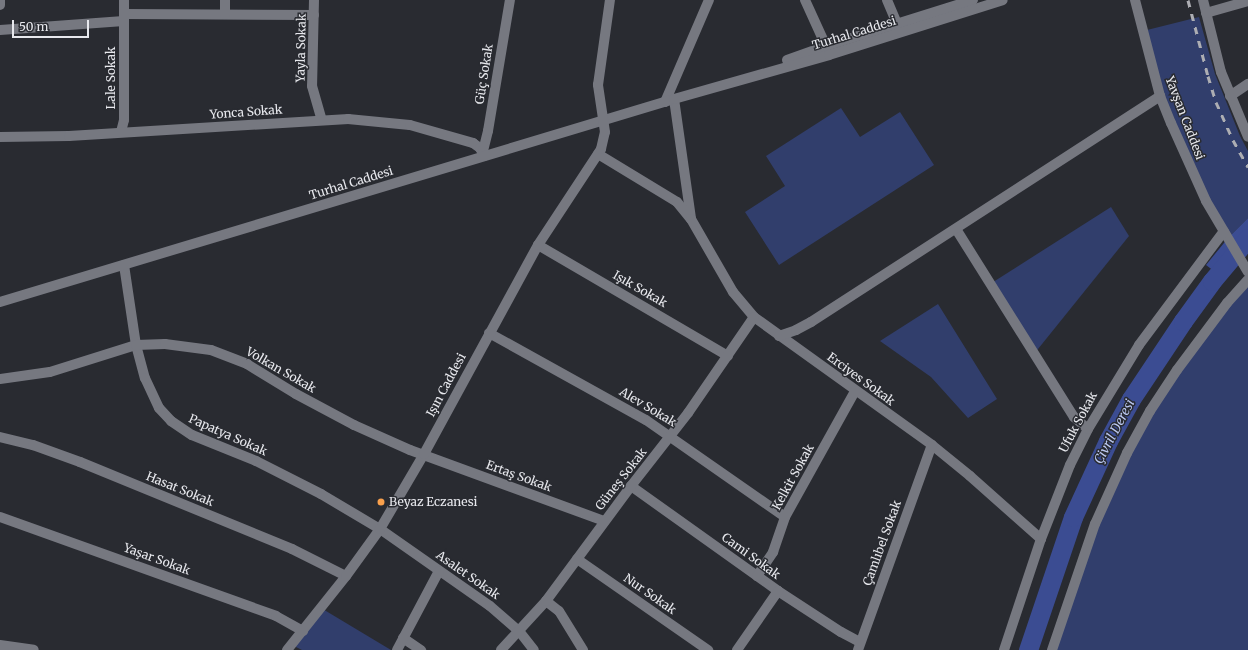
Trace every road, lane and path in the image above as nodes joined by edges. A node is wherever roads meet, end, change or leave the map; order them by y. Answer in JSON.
{"nodes":[{"id":1,"x":0,"y":0,"type":"edge"},
{"id":2,"x":124,"y":0,"type":"edge"},
{"id":3,"x":225,"y":0,"type":"edge"},
{"id":4,"x":314,"y":0,"type":"edge"},
{"id":5,"x":510,"y":0,"type":"edge"},
{"id":6,"x":610,"y":0,"type":"edge"},
{"id":7,"x":709,"y":0,"type":"edge"},
{"id":8,"x":805,"y":0,"type":"edge"},
{"id":9,"x":887,"y":0,"type":"edge"},
{"id":10,"x":973,"y":0,"type":"edge"},
{"id":11,"x":1003,"y":0,"type":"edge"},
{"id":12,"x":1135,"y":0,"type":"edge"},
{"id":13,"x":1203,"y":0,"type":"edge"},
{"id":14,"x":1248,"y":1,"type":"edge"},
{"id":15,"x":0,"y":5,"type":"edge"},
{"id":16,"x":1206,"y":13,"type":"junction"},
{"id":17,"x":224,"y":14,"type":"junction"},
{"id":18,"x":314,"y":15,"type":"junction"},
{"id":19,"x":124,"y":17,"type":"junction"},
{"id":20,"x":897,"y":24,"type":"junction"},
{"id":21,"x":0,"y":30,"type":"edge"},
{"id":22,"x":826,"y":46,"type":"junction"},
{"id":23,"x":1248,"y":84,"type":"edge"},
{"id":24,"x":710,"y":88,"type":"junction"},
{"id":25,"x":1160,"y":96,"type":"junction"},
{"id":26,"x":1230,"y":96,"type":"junction"},
{"id":27,"x":670,"y":100,"type":"junction"},
{"id":28,"x":322,"y":120,"type":"junction"},
{"id":29,"x":603,"y":120,"type":"junction"},
{"id":30,"x":121,"y":132,"type":"junction"},
{"id":31,"x":1247,"y":133,"type":"edge"},
{"id":32,"x":0,"y":137,"type":"edge"},
{"id":33,"x":484,"y":154,"type":"junction"},
{"id":34,"x":598,"y":154,"type":"junction"},
{"id":35,"x":691,"y":219,"type":"junction"},
{"id":36,"x":956,"y":229,"type":"junction"},
{"id":37,"x":1226,"y":235,"type":"junction"},
{"id":38,"x":538,"y":245,"type":"junction"},
{"id":39,"x":124,"y":265,"type":"junction"},
{"id":40,"x":1246,"y":269,"type":"edge"},
{"id":41,"x":1248,"y":280,"type":"edge"},
{"id":42,"x":0,"y":302,"type":"edge"},
{"id":43,"x":754,"y":317,"type":"junction"},
{"id":44,"x":489,"y":333,"type":"junction"},
{"id":45,"x":779,"y":336,"type":"junction"},
{"id":46,"x":136,"y":345,"type":"junction"},
{"id":47,"x":728,"y":356,"type":"junction"},
{"id":48,"x":0,"y":378,"type":"edge"},
{"id":49,"x":855,"y":391,"type":"junction"},
{"id":50,"x":1088,"y":428,"type":"junction"},
{"id":51,"x":671,"y":436,"type":"junction"},
{"id":52,"x":0,"y":437,"type":"edge"},
{"id":53,"x":932,"y":445,"type":"junction"},
{"id":54,"x":424,"y":454,"type":"junction"},
{"id":55,"x":631,"y":486,"type":"junction"},
{"id":56,"x":0,"y":516,"type":"edge"},
{"id":57,"x":785,"y":518,"type":"junction"},
{"id":58,"x":604,"y":521,"type":"junction"},
{"id":59,"x":380,"y":529,"type":"junction"},
{"id":60,"x":1041,"y":539,"type":"junction"},
{"id":61,"x":577,"y":559,"type":"junction"},
{"id":62,"x":439,"y":571,"type":"junction"},
{"id":63,"x":346,"y":576,"type":"junction"},
{"id":64,"x":757,"y":576,"type":"junction"},
{"id":65,"x":778,"y":591,"type":"junction"},
{"id":66,"x":546,"y":601,"type":"junction"},
{"id":67,"x":303,"y":631,"type":"junction"},
{"id":68,"x":519,"y":631,"type":"junction"},
{"id":69,"x":403,"y":638,"type":"junction"},
{"id":70,"x":0,"y":645,"type":"edge"},
{"id":71,"x":859,"y":646,"type":"edge"},
{"id":72,"x":290,"y":647,"type":"edge"},
{"id":73,"x":34,"y":650,"type":"edge"},
{"id":74,"x":302,"y":650,"type":"edge"},
{"id":75,"x":397,"y":650,"type":"edge"},
{"id":76,"x":421,"y":650,"type":"edge"},
{"id":77,"x":501,"y":650,"type":"edge"},
{"id":78,"x":534,"y":650,"type":"edge"},
{"id":79,"x":583,"y":650,"type":"edge"},
{"id":80,"x":708,"y":650,"type":"edge"},
{"id":81,"x":737,"y":650,"type":"edge"},
{"id":82,"x":1004,"y":650,"type":"edge"},
{"id":83,"x":1052,"y":650,"type":"edge"}],
"edges":[{"from":1,"to":15,"type":"street"},
{"from":2,"to":19,"type":"street","name":"Lale Sokak"},
{"from":3,"to":17,"type":"street"},
{"from":4,"to":18,"type":"street","name":"Yayla Sokak"},
{"from":5,"to":33,"type":"street","name":"Güç Sokak"},
{"from":6,"to":29,"type":"street","name":"Işın Caddesi"},
{"from":7,"to":27,"type":"street"},
{"from":8,"to":22,"type":"street"},
{"from":9,"to":20,"type":"street"},
{"from":10,"to":20,"type":"street","name":"Turhal Caddesi"},
{"from":11,"to":24,"type":"street","name":"Turhal Caddesi"},
{"from":12,"to":25,"type":"street","name":"Yavşan Caddesi"},
{"from":13,"to":16,"type":"street"},
{"from":14,"to":16,"type":"street"},
{"from":16,"to":26,"type":"street"},
{"from":17,"to":18,"type":"street"},
{"from":17,"to":19,"type":"street"},
{"from":18,"to":28,"type":"street","name":"Yayla Sokak"},
{"from":19,"to":21,"type":"street"},
{"from":19,"to":30,"type":"street","name":"Lale Sokak"},
{"from":20,"to":22,"type":"street","name":"Turhal Caddesi"},
{"from":22,"to":24,"type":"street","name":"Turhal Caddesi"},
{"from":23,"to":26,"type":"street"},
{"from":24,"to":27,"type":"street","name":"Turhal Caddesi"},
{"from":25,"to":36,"type":"street"},
{"from":25,"to":37,"type":"street","name":"Yavşan Caddesi"},
{"from":26,"to":31,"type":"street"},
{"from":27,"to":29,"type":"street","name":"Turhal Caddesi"},
{"from":27,"to":35,"type":"street","name":"Erciyes Sokak"},
{"from":28,"to":30,"type":"street","name":"Yonca Sokak"},
{"from":28,"to":33,"type":"street","name":"Yonca Sokak"},
{"from":29,"to":33,"type":"street","name":"Turhal Caddesi"},
{"from":29,"to":34,"type":"street","name":"Işın Caddesi"},
{"from":30,"to":32,"type":"street","name":"Yonca Sokak"},
{"from":33,"to":39,"type":"street","name":"Turhal Caddesi"},
{"from":34,"to":35,"type":"street","name":"Erciyes Sokak"},
{"from":34,"to":38,"type":"street","name":"Işın Caddesi"},
{"from":35,"to":43,"type":"street","name":"Erciyes Sokak"},
{"from":36,"to":45,"type":"street"},
{"from":36,"to":50,"type":"street"},
{"from":37,"to":40,"type":"street","name":"Yavşan Caddesi"},
{"from":37,"to":50,"type":"street","name":"Ufuk Sokak"},
{"from":38,"to":44,"type":"street","name":"Işın Caddesi"},
{"from":38,"to":47,"type":"street","name":"Işık Sokak"},
{"from":39,"to":42,"type":"street","name":"Turhal Caddesi"},
{"from":39,"to":46,"type":"street","name":"Papatya Sokak"},
{"from":41,"to":83,"type":"street"},
{"from":43,"to":45,"type":"street","name":"Erciyes Sokak"},
{"from":43,"to":47,"type":"street","name":"Güneş Sokak"},
{"from":44,"to":51,"type":"street","name":"Alev Sokak"},
{"from":44,"to":54,"type":"street","name":"Işın Caddesi"},
{"from":45,"to":49,"type":"street","name":"Erciyes Sokak"},
{"from":46,"to":48,"type":"street","name":"Volkan Sokak"},
{"from":46,"to":54,"type":"street","name":"Volkan Sokak"},
{"from":46,"to":59,"type":"street","name":"Papatya Sokak"},
{"from":47,"to":51,"type":"street","name":"Güneş Sokak"},
{"from":49,"to":53,"type":"street","name":"Erciyes Sokak"},
{"from":49,"to":57,"type":"street","name":"Kelkit Sokak"},
{"from":50,"to":60,"type":"street","name":"Ufuk Sokak"},
{"from":51,"to":55,"type":"street","name":"Güneş Sokak"},
{"from":51,"to":57,"type":"street","name":"Alev Sokak"},
{"from":52,"to":63,"type":"street","name":"Hasat Sokak"},
{"from":53,"to":60,"type":"street","name":"Erciyes Sokak"},
{"from":53,"to":71,"type":"street","name":"Çamlıbel Sokak"},
{"from":54,"to":58,"type":"street","name":"Ertaş Sokak"},
{"from":54,"to":59,"type":"street","name":"Işın Caddesi"},
{"from":55,"to":58,"type":"street","name":"Güneş Sokak"},
{"from":55,"to":64,"type":"street","name":"Cami Sokak"},
{"from":56,"to":67,"type":"street","name":"Yaşar Sokak"},
{"from":57,"to":64,"type":"street","name":"Kelkit Sokak"},
{"from":58,"to":61,"type":"street","name":"Güneş Sokak"},
{"from":59,"to":62,"type":"street","name":"Asalet Sokak"},
{"from":59,"to":63,"type":"street","name":"Işın Caddesi"},
{"from":60,"to":82,"type":"street","name":"Ufuk Sokak"},
{"from":61,"to":66,"type":"street","name":"Güneş Sokak"},
{"from":61,"to":80,"type":"street","name":"Nur Sokak"},
{"from":62,"to":68,"type":"street","name":"Asalet Sokak"},
{"from":62,"to":69,"type":"street"},
{"from":63,"to":67,"type":"street","name":"Işın Caddesi"},
{"from":64,"to":65,"type":"street","name":"Cami Sokak"},
{"from":65,"to":71,"type":"street","name":"Cami Sokak"},
{"from":65,"to":81,"type":"street"},
{"from":66,"to":68,"type":"street","name":"Güneş Sokak"},
{"from":66,"to":79,"type":"street"},
{"from":67,"to":72,"type":"street","name":"Işın Caddesi"},
{"from":68,"to":77,"type":"street","name":"Güneş Sokak"},
{"from":68,"to":78,"type":"street","name":"Asalet Sokak"},
{"from":69,"to":75,"type":"street"},
{"from":69,"to":76,"type":"street"},
{"from":70,"to":73,"type":"street"},
{"from":72,"to":74,"type":"street"}]}
